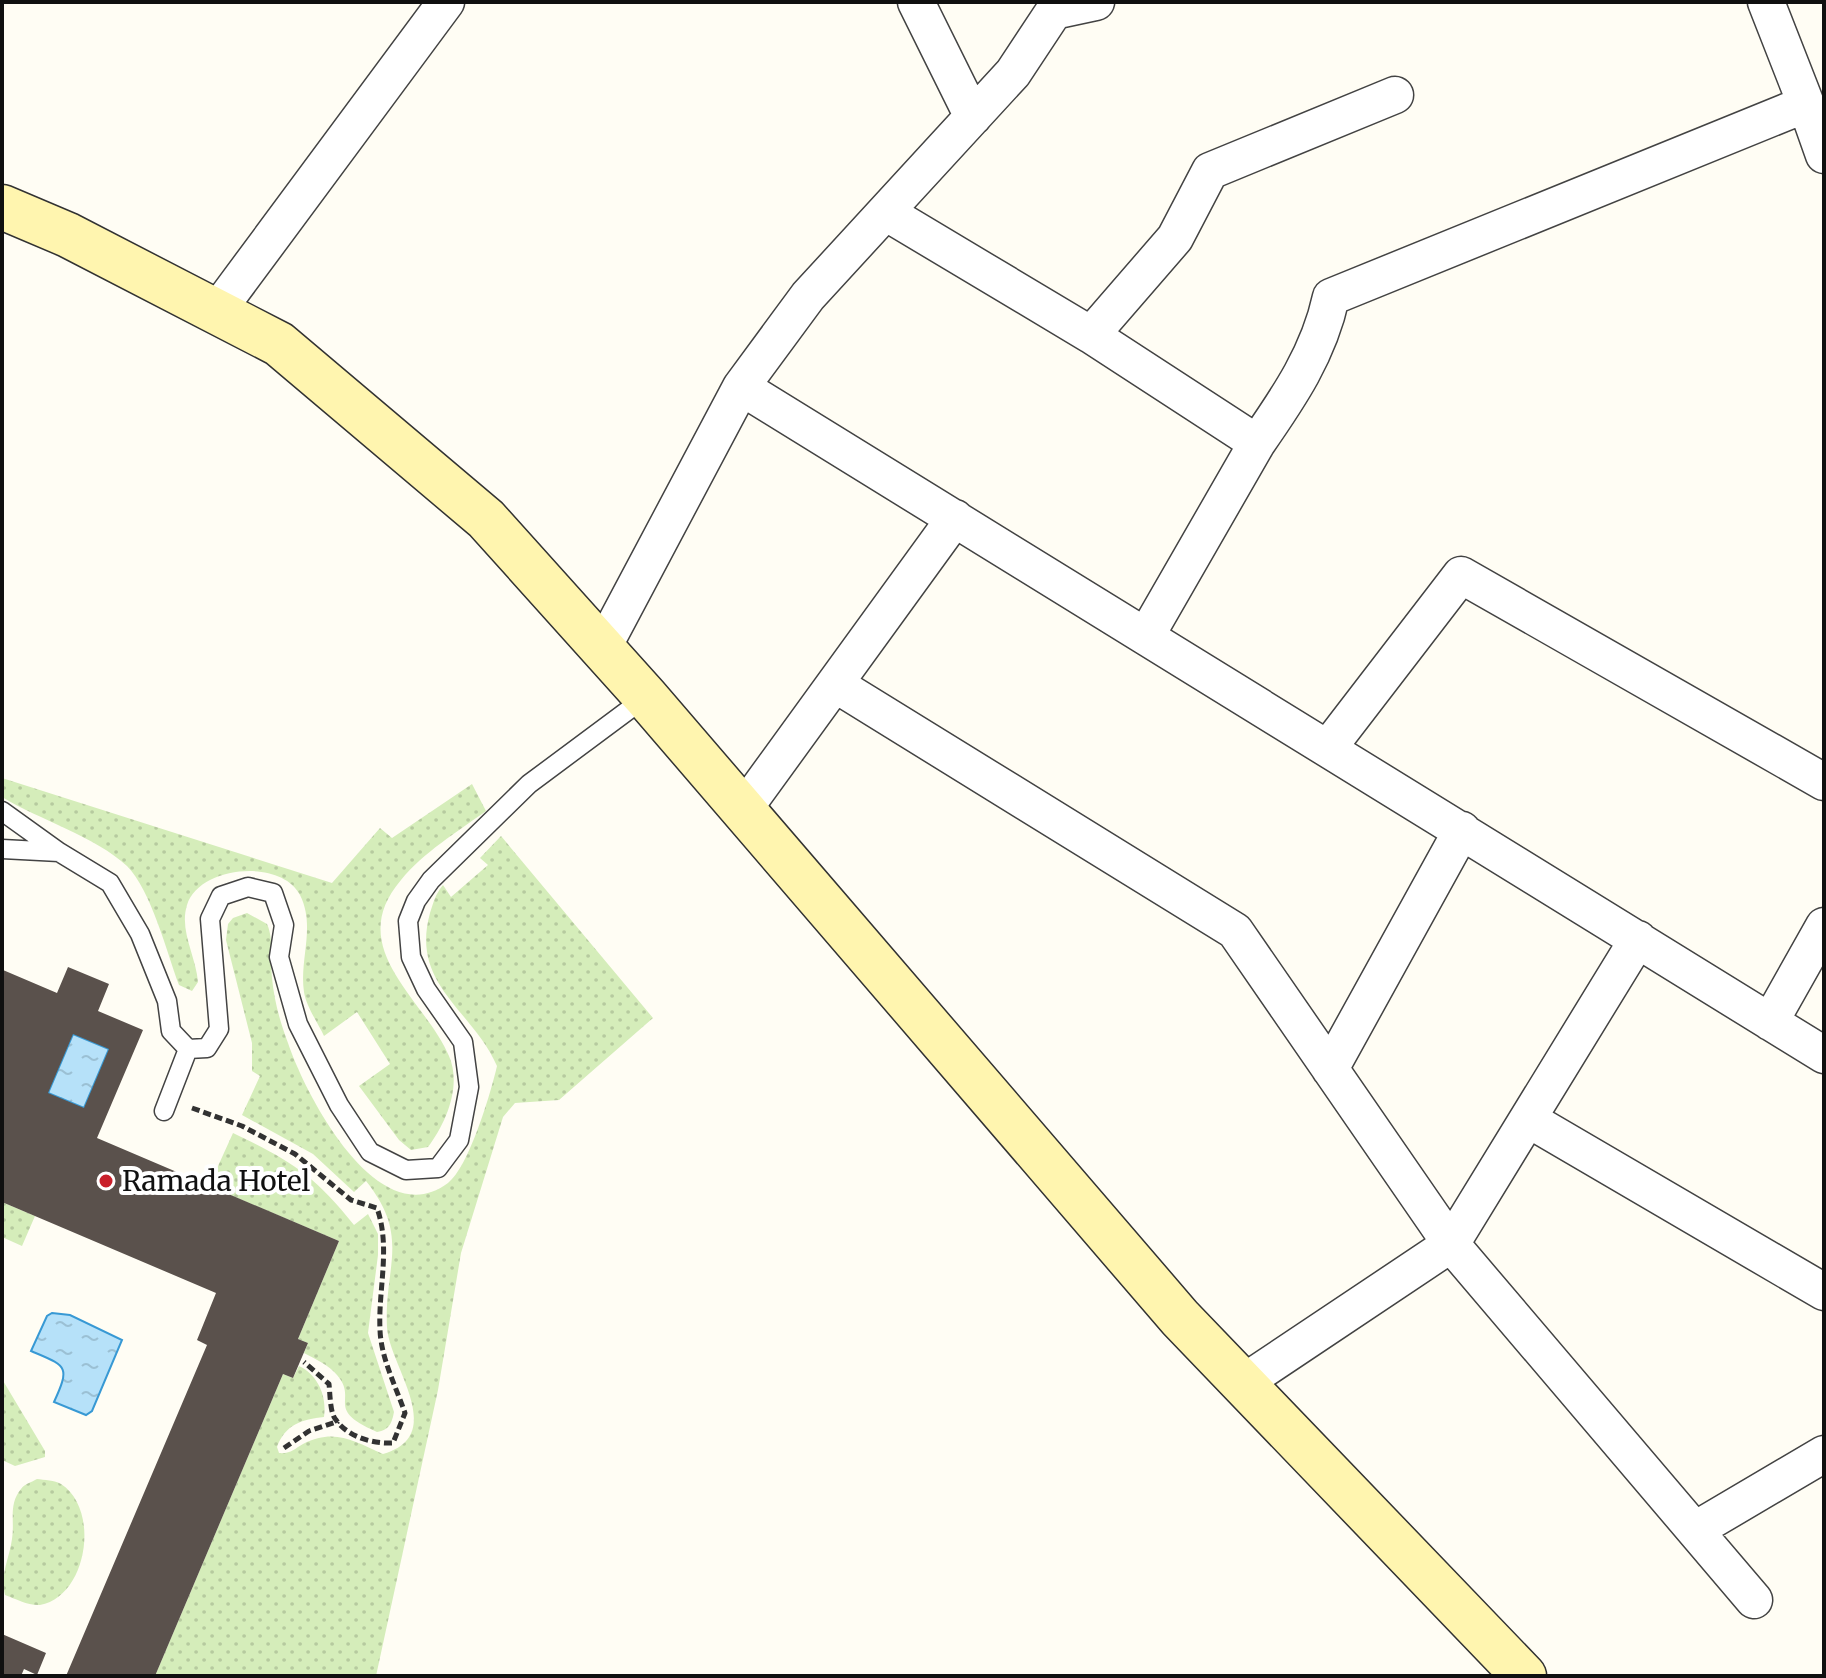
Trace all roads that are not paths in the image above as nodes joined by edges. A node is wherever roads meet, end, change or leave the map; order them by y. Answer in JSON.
{"nodes":[{"id":1,"x":446,"y":2,"type":"edge"},
{"id":2,"x":916,"y":2,"type":"edge"},
{"id":3,"x":1096,"y":2,"type":"edge"},
{"id":4,"x":1766,"y":2,"type":"edge"},
{"id":5,"x":1055,"y":7,"type":"edge"},
{"id":6,"x":1395,"y":95,"type":"dead end"},
{"id":7,"x":973,"y":117,"type":"junction"},
{"id":8,"x":1818,"y":132,"type":"edge"},
{"id":9,"x":2,"y":207,"type":"edge"},
{"id":10,"x":887,"y":213,"type":"junction"},
{"id":11,"x":217,"y":311,"type":"junction"},
{"id":12,"x":1091,"y":335,"type":"junction"},
{"id":13,"x":741,"y":387,"type":"junction"},
{"id":14,"x":1257,"y":443,"type":"junction"},
{"id":15,"x":955,"y":518,"type":"junction"},
{"id":16,"x":1146,"y":636,"type":"junction"},
{"id":17,"x":602,"y":649,"type":"junction"},
{"id":18,"x":835,"y":684,"type":"junction"},
{"id":19,"x":646,"y":697,"type":"junction"},
{"id":20,"x":1328,"y":748,"type":"junction"},
{"id":21,"x":1824,"y":782,"type":"edge"},
{"id":22,"x":743,"y":810,"type":"junction"},
{"id":23,"x":2,"y":811,"type":"edge"},
{"id":24,"x":1462,"y":830,"type":"junction"},
{"id":25,"x":2,"y":849,"type":"edge"},
{"id":26,"x":59,"y":852,"type":"junction"},
{"id":27,"x":1824,"y":926,"type":"edge"},
{"id":28,"x":1638,"y":939,"type":"junction"},
{"id":29,"x":1770,"y":1022,"type":"junction"},
{"id":30,"x":188,"y":1049,"type":"junction"},
{"id":31,"x":1824,"y":1055,"type":"edge"},
{"id":32,"x":1330,"y":1069,"type":"junction"},
{"id":33,"x":166,"y":1106,"type":"road end"},
{"id":34,"x":1528,"y":1119,"type":"junction"},
{"id":35,"x":1451,"y":1244,"type":"junction"},
{"id":36,"x":1824,"y":1292,"type":"edge"},
{"id":37,"x":1243,"y":1383,"type":"junction"},
{"id":38,"x":1824,"y":1454,"type":"edge"},
{"id":39,"x":1695,"y":1530,"type":"junction"},
{"id":40,"x":1754,"y":1600,"type":"dead end"},
{"id":41,"x":1524,"y":1676,"type":"edge"}],
"edges":[{"from":1,"to":11,"type":"street"},
{"from":2,"to":7,"type":"street"},
{"from":3,"to":5,"type":"street"},
{"from":4,"to":8,"type":"street"},
{"from":5,"to":7,"type":"street"},
{"from":6,"to":12,"type":"street"},
{"from":7,"to":10,"type":"street"},
{"from":8,"to":14,"type":"street"},
{"from":9,"to":11,"type":"main road"},
{"from":10,"to":12,"type":"street"},
{"from":10,"to":13,"type":"street"},
{"from":11,"to":17,"type":"main road"},
{"from":12,"to":14,"type":"street"},
{"from":13,"to":15,"type":"street"},
{"from":13,"to":17,"type":"street"},
{"from":14,"to":16,"type":"street"},
{"from":15,"to":16,"type":"street"},
{"from":15,"to":18,"type":"street"},
{"from":16,"to":20,"type":"street"},
{"from":17,"to":19,"type":"main road"},
{"from":18,"to":22,"type":"street"},
{"from":18,"to":32,"type":"street"},
{"from":19,"to":22,"type":"main road"},
{"from":19,"to":30,"type":"lane"},
{"from":20,"to":21,"type":"street"},
{"from":20,"to":24,"type":"street"},
{"from":22,"to":37,"type":"main road"},
{"from":23,"to":26,"type":"lane"},
{"from":24,"to":28,"type":"street"},
{"from":24,"to":32,"type":"street"},
{"from":25,"to":26,"type":"lane"},
{"from":26,"to":30,"type":"lane"},
{"from":27,"to":29,"type":"street"},
{"from":28,"to":29,"type":"street"},
{"from":28,"to":34,"type":"street"},
{"from":29,"to":31,"type":"street"},
{"from":30,"to":33,"type":"lane"},
{"from":32,"to":35,"type":"street"},
{"from":34,"to":35,"type":"street"},
{"from":34,"to":36,"type":"street"},
{"from":35,"to":37,"type":"street"},
{"from":35,"to":39,"type":"street"},
{"from":37,"to":41,"type":"main road"},
{"from":38,"to":39,"type":"street"},
{"from":39,"to":40,"type":"street"}]}
